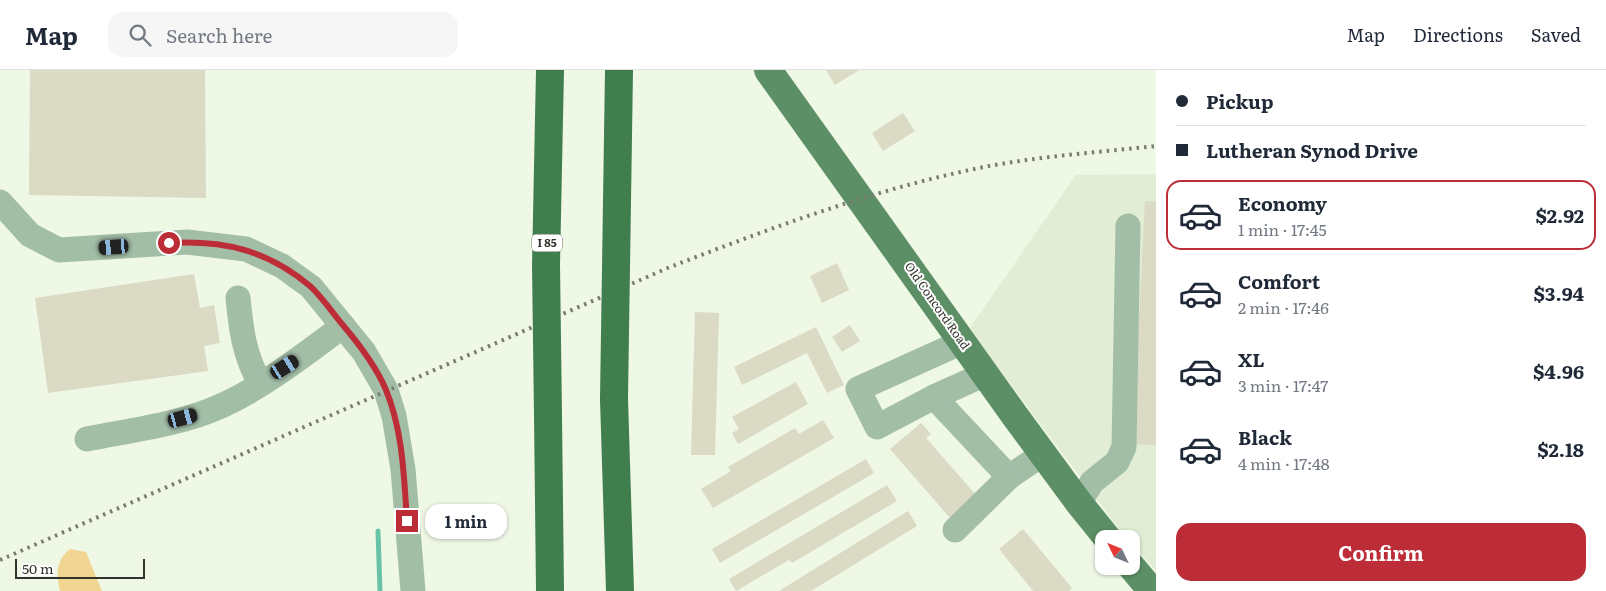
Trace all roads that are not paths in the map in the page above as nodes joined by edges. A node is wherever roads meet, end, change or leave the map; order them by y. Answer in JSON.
{"nodes":[{"id":1,"x":550,"y":70,"type":"edge"},
{"id":2,"x":619,"y":70,"type":"edge"},
{"id":3,"x":768,"y":70,"type":"edge"},
{"id":4,"x":0,"y":202,"type":"edge"},
{"id":5,"x":1128,"y":226,"type":"dead end"},
{"id":6,"x":238,"y":298,"type":"dead end"},
{"id":7,"x":343,"y":326,"type":"junction"},
{"id":8,"x":962,"y":342,"type":"junction"},
{"id":9,"x":985,"y":374,"type":"junction"},
{"id":10,"x":260,"y":383,"type":"junction"},
{"id":11,"x":934,"y":397,"type":"junction"},
{"id":12,"x":86,"y":439,"type":"dead end"},
{"id":13,"x":1043,"y":454,"type":"junction"},
{"id":14,"x":1008,"y":477,"type":"junction"},
{"id":15,"x":1079,"y":503,"type":"junction"},
{"id":16,"x":955,"y":530,"type":"dead end"},
{"id":17,"x":1101,"y":530,"type":"edge"},
{"id":18,"x":1139,"y":575,"type":"edge"},
{"id":19,"x":412,"y":591,"type":"edge"},
{"id":20,"x":550,"y":591,"type":"edge"},
{"id":21,"x":620,"y":591,"type":"edge"},
{"id":22,"x":1152,"y":591,"type":"edge"}],
"edges":[{"from":1,"to":20,"type":"highway","number":"I 85","bridge":true},
{"from":2,"to":21,"type":"highway","bridge":true},
{"from":3,"to":8,"type":"main road","name":"Old Concord Road"},
{"from":4,"to":7,"type":"street"},
{"from":5,"to":15,"type":"street"},
{"from":6,"to":10,"type":"street"},
{"from":7,"to":10,"type":"street"},
{"from":7,"to":19,"type":"street"},
{"from":8,"to":9,"type":"main road","name":"Old Concord Road"},
{"from":8,"to":11,"type":"street"},
{"from":9,"to":11,"type":"street"},
{"from":9,"to":13,"type":"main road","name":"Old Concord Road"},
{"from":10,"to":12,"type":"street"},
{"from":11,"to":14,"type":"street"},
{"from":13,"to":14,"type":"street"},
{"from":13,"to":15,"type":"main road","name":"Old Concord Road"},
{"from":14,"to":16,"type":"street"},
{"from":15,"to":17,"type":"main road","name":"Old Concord Road"},
{"from":18,"to":22,"type":"main road"}]}
